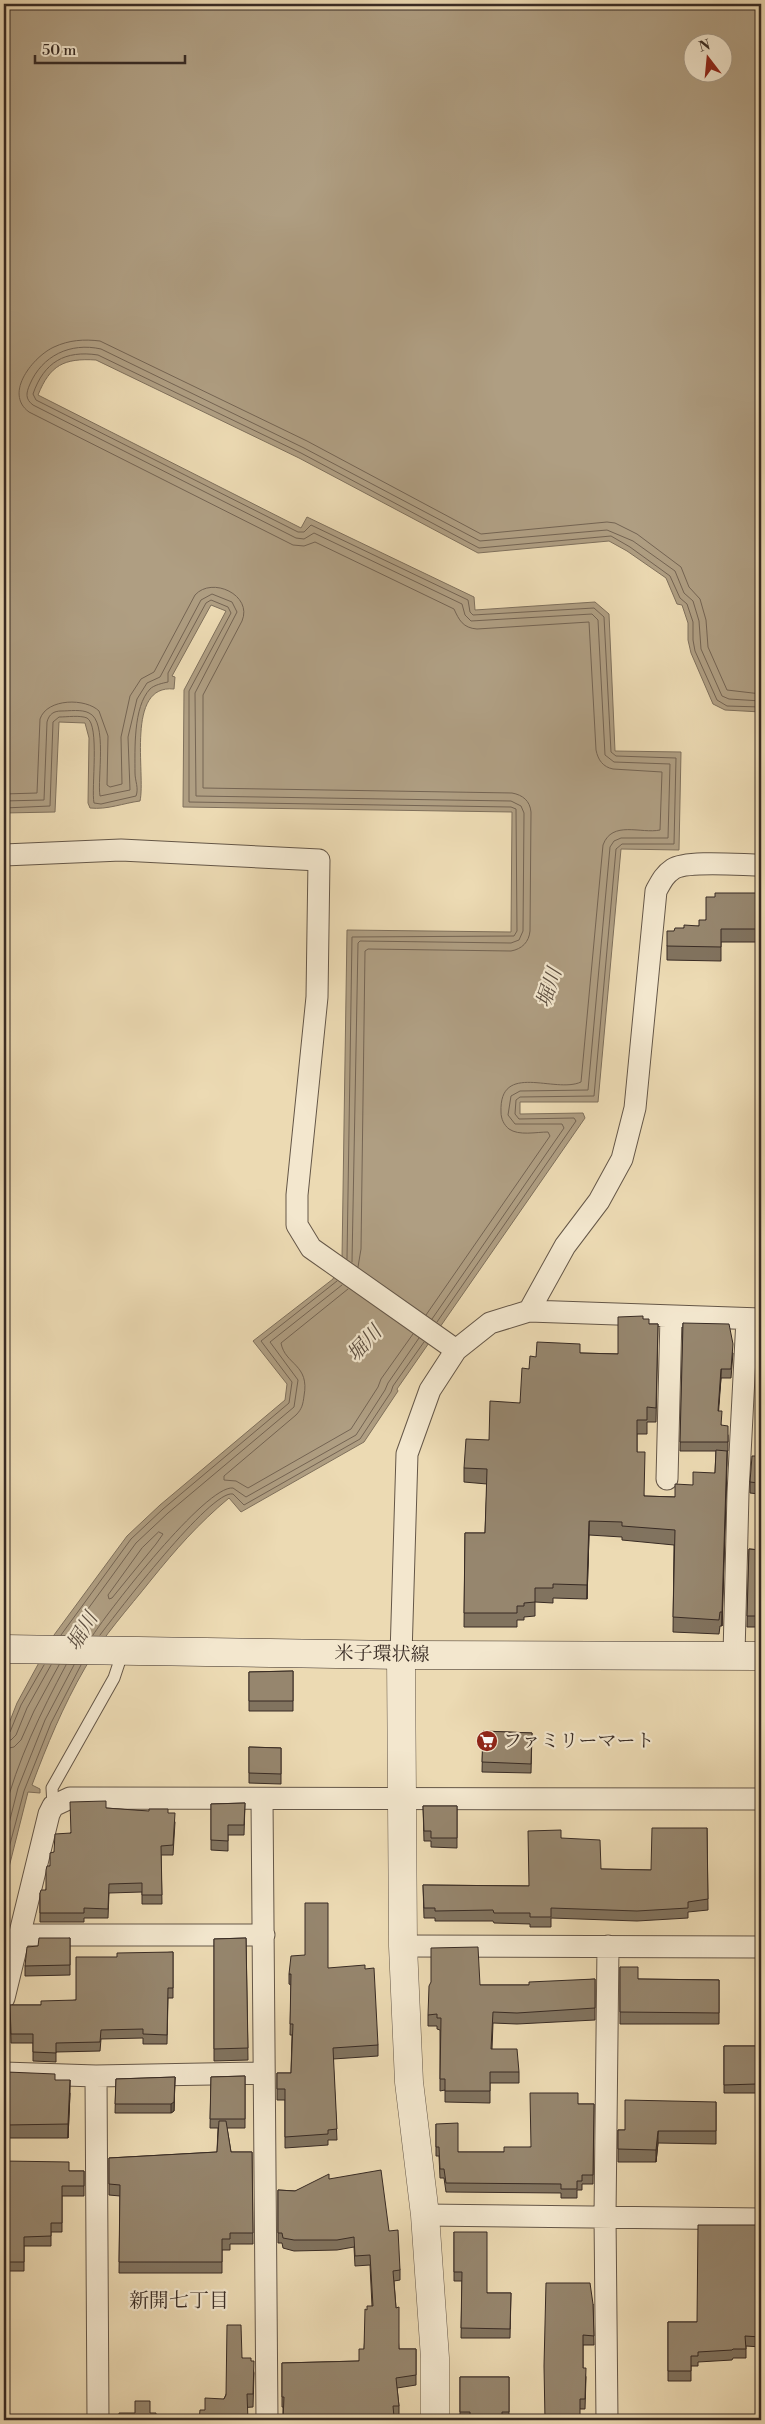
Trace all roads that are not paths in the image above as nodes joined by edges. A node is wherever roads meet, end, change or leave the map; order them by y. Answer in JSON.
{"nodes":[{"id":1,"x":4,"y":855,"type":"edge"},
{"id":2,"x":761,"y":866,"type":"edge"},
{"id":3,"x":529,"y":1311,"type":"junction"},
{"id":4,"x":671,"y":1316,"type":"junction"},
{"id":5,"x":754,"y":1319,"type":"edge"},
{"id":6,"x":448,"y":1344,"type":"junction"},
{"id":7,"x":666,"y":1479,"type":"dead end"},
{"id":8,"x":15,"y":1650,"type":"edge"},
{"id":9,"x":124,"y":1650,"type":"junction"},
{"id":10,"x":402,"y":1655,"type":"junction"},
{"id":11,"x":734,"y":1655,"type":"junction"},
{"id":12,"x":761,"y":1656,"type":"edge"},
{"id":13,"x":402,"y":1798,"type":"junction"},
{"id":14,"x":262,"y":1799,"type":"junction"},
{"id":15,"x":761,"y":1799,"type":"edge"},
{"id":16,"x":53,"y":1806,"type":"junction"},
{"id":17,"x":20,"y":1935,"type":"junction"},
{"id":18,"x":264,"y":1935,"type":"junction"},
{"id":19,"x":403,"y":1946,"type":"junction"},
{"id":20,"x":608,"y":1946,"type":"junction"},
{"id":21,"x":761,"y":1947,"type":"edge"},
{"id":22,"x":4,"y":1998,"type":"edge"},
{"id":23,"x":4,"y":2073,"type":"edge"},
{"id":24,"x":263,"y":2073,"type":"junction"},
{"id":25,"x":96,"y":2076,"type":"junction"},
{"id":26,"x":425,"y":2215,"type":"junction"},
{"id":27,"x":605,"y":2216,"type":"junction"},
{"id":28,"x":761,"y":2219,"type":"edge"},
{"id":29,"x":98,"y":2420,"type":"edge"},
{"id":30,"x":267,"y":2420,"type":"edge"},
{"id":31,"x":436,"y":2420,"type":"edge"},
{"id":32,"x":607,"y":2420,"type":"edge"}],
"edges":[{"from":1,"to":6,"type":"street"},
{"from":2,"to":3,"type":"street"},
{"from":3,"to":4,"type":"street"},
{"from":3,"to":6,"type":"street"},
{"from":4,"to":5,"type":"street"},
{"from":4,"to":7,"type":"street"},
{"from":5,"to":11,"type":"street"},
{"from":6,"to":10,"type":"street"},
{"from":8,"to":9,"type":"street","name":"米子環状線"},
{"from":9,"to":10,"type":"street","name":"米子環状線"},
{"from":9,"to":16,"type":"lane"},
{"from":10,"to":11,"type":"street","name":"米子環状線"},
{"from":10,"to":13,"type":"street"},
{"from":11,"to":12,"type":"street","name":"米子環状線"},
{"from":13,"to":14,"type":"street"},
{"from":13,"to":15,"type":"street"},
{"from":13,"to":19,"type":"street"},
{"from":14,"to":16,"type":"street"},
{"from":14,"to":18,"type":"street"},
{"from":16,"to":17,"type":"street"},
{"from":17,"to":18,"type":"street"},
{"from":17,"to":22,"type":"street"},
{"from":18,"to":24,"type":"street"},
{"from":19,"to":20,"type":"street"},
{"from":19,"to":26,"type":"street"},
{"from":20,"to":21,"type":"street"},
{"from":20,"to":27,"type":"street"},
{"from":23,"to":25,"type":"street"},
{"from":24,"to":25,"type":"street"},
{"from":24,"to":30,"type":"street"},
{"from":25,"to":29,"type":"street"},
{"from":26,"to":27,"type":"street"},
{"from":26,"to":31,"type":"street"},
{"from":27,"to":28,"type":"street"},
{"from":27,"to":32,"type":"street"}]}
